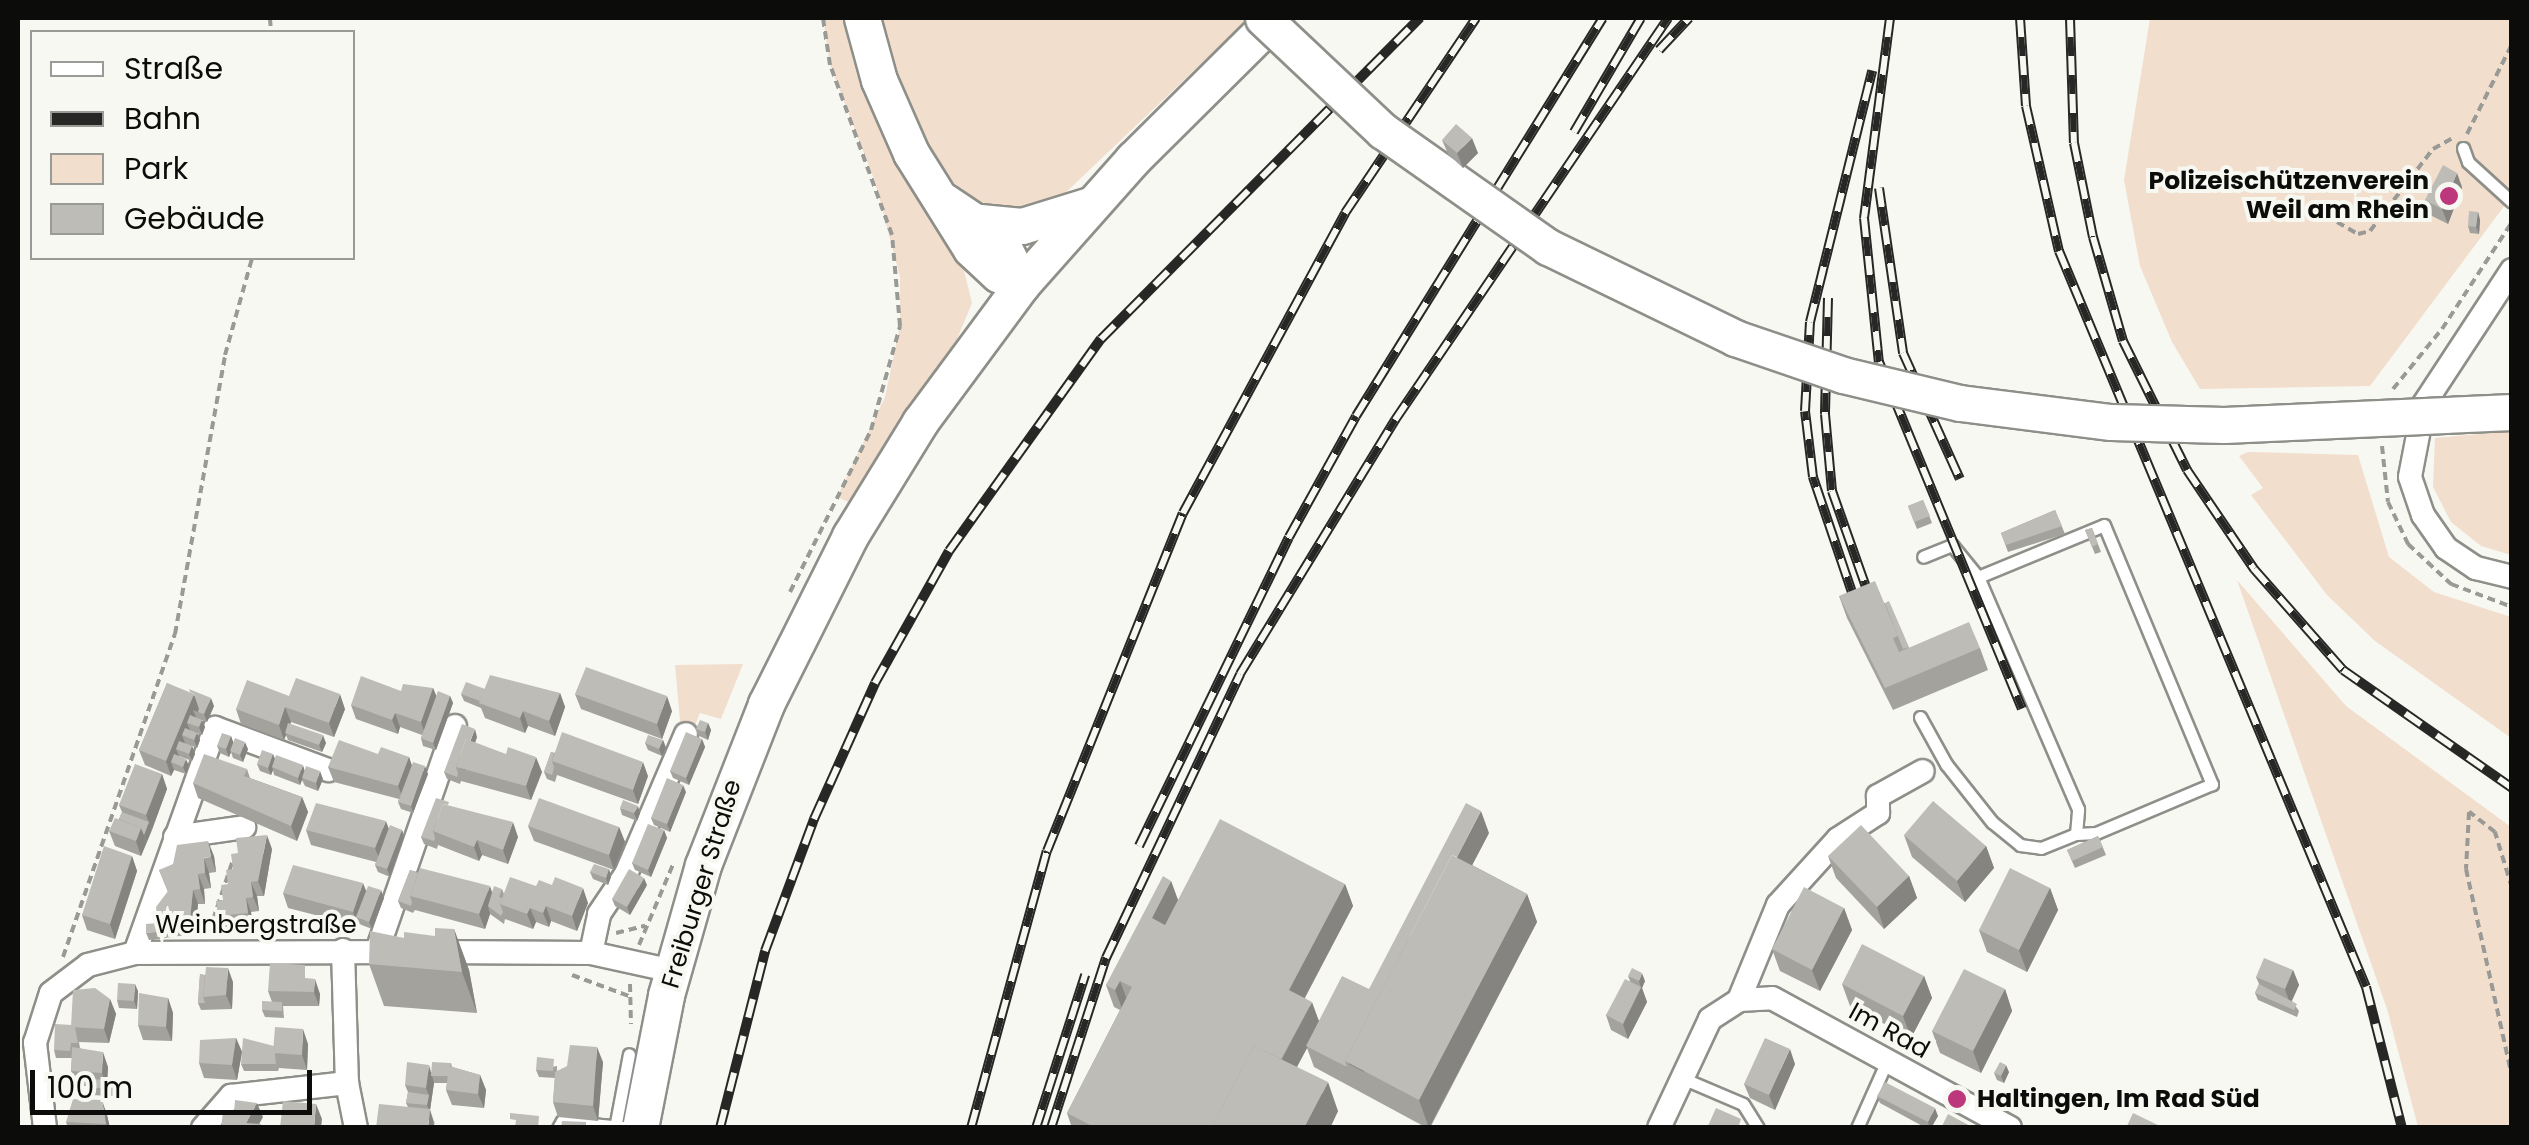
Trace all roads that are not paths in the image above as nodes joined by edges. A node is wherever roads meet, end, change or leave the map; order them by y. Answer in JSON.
{"nodes":[{"id":1,"x":862,"y":18,"type":"edge"},
{"id":2,"x":1263,"y":18,"type":"edge"},
{"id":3,"x":1275,"y":18,"type":"edge"},
{"id":4,"x":2463,"y":148,"type":"road end"},
{"id":5,"x":2512,"y":202,"type":"edge"},
{"id":6,"x":1090,"y":205,"type":"junction"},
{"id":7,"x":975,"y":235,"type":"junction"},
{"id":8,"x":2512,"y":270,"type":"edge"},
{"id":9,"x":1022,"y":284,"type":"junction"},
{"id":10,"x":980,"y":338,"type":"junction"},
{"id":11,"x":2512,"y":412,"type":"edge"},
{"id":12,"x":1923,"y":557,"type":"dead end"},
{"id":13,"x":1978,"y":577,"type":"junction"},
{"id":14,"x":2512,"y":577,"type":"edge"},
{"id":15,"x":1920,"y":717,"type":"dead end"},
{"id":16,"x":456,"y":726,"type":"edge"},
{"id":17,"x":686,"y":734,"type":"edge"},
{"id":18,"x":1946,"y":764,"type":"junction"},
{"id":19,"x":328,"y":770,"type":"edge"},
{"id":20,"x":1923,"y":771,"type":"joint"},
{"id":21,"x":244,"y":828,"type":"road end"},
{"id":22,"x":2076,"y":834,"type":"junction"},
{"id":23,"x":175,"y":837,"type":"junction"},
{"id":24,"x":592,"y":946,"type":"junction"},
{"id":25,"x":343,"y":950,"type":"junction"},
{"id":26,"x":135,"y":952,"type":"junction"},
{"id":27,"x":377,"y":952,"type":"junction"},
{"id":28,"x":673,"y":972,"type":"junction"},
{"id":29,"x":1739,"y":1000,"type":"junction"},
{"id":30,"x":629,"y":1054,"type":"road end"},
{"id":31,"x":1887,"y":1061,"type":"junction"},
{"id":32,"x":1682,"y":1078,"type":"junction"},
{"id":33,"x":347,"y":1083,"type":"junction"},
{"id":34,"x":623,"y":1127,"type":"edge"},
{"id":35,"x":45,"y":1128,"type":"edge"},
{"id":36,"x":203,"y":1128,"type":"edge"},
{"id":37,"x":356,"y":1128,"type":"edge"},
{"id":38,"x":558,"y":1128,"type":"edge"},
{"id":39,"x":632,"y":1128,"type":"edge"},
{"id":40,"x":1660,"y":1128,"type":"edge"},
{"id":41,"x":1758,"y":1128,"type":"edge"},
{"id":42,"x":1857,"y":1128,"type":"edge"},
{"id":43,"x":2010,"y":1128,"type":"edge"}],
"edges":[{"from":1,"to":7,"type":"main road"},
{"from":2,"to":11,"type":"main road","bridge":true},
{"from":3,"to":6,"type":"main road","name":"Freiburger Straße"},
{"from":4,"to":5,"type":"lane"},
{"from":6,"to":7,"type":"main road"},
{"from":6,"to":9,"type":"main road","name":"Freiburger Straße"},
{"from":7,"to":9,"type":"main road"},
{"from":7,"to":10,"type":"main road"},
{"from":8,"to":14,"type":"street"},
{"from":9,"to":10,"type":"main road","name":"Freiburger Straße"},
{"from":10,"to":28,"type":"main road","name":"Freiburger Straße"},
{"from":12,"to":13,"type":"lane"},
{"from":13,"to":22,"type":"lane"},
{"from":13,"to":22,"type":"lane"},
{"from":15,"to":18,"type":"lane"},
{"from":16,"to":27,"type":"street","name":"Weinbergstraße"},
{"from":17,"to":24,"type":"street"},
{"from":18,"to":20,"type":"lane"},
{"from":18,"to":22,"type":"lane"},
{"from":19,"to":23,"type":"street","name":"Weinbergstraße"},
{"from":20,"to":29,"type":"street"},
{"from":21,"to":23,"type":"street"},
{"from":23,"to":26,"type":"street","name":"Weinbergstraße"},
{"from":24,"to":27,"type":"street","name":"Weinbergstraße"},
{"from":24,"to":28,"type":"street","name":"Weinbergstraße"},
{"from":25,"to":26,"type":"street","name":"Weinbergstraße"},
{"from":25,"to":27,"type":"street","name":"Weinbergstraße"},
{"from":25,"to":33,"type":"street"},
{"from":26,"to":35,"type":"street","name":"Weinbergstraße"},
{"from":28,"to":34,"type":"main road","name":"Freiburger Straße"},
{"from":29,"to":31,"type":"street","name":"Im Rad"},
{"from":29,"to":32,"type":"street"},
{"from":30,"to":34,"type":"lane"},
{"from":31,"to":42,"type":"lane"},
{"from":31,"to":43,"type":"street","name":"Im Rad"},
{"from":32,"to":40,"type":"street"},
{"from":32,"to":41,"type":"lane"},
{"from":33,"to":36,"type":"street"},
{"from":33,"to":37,"type":"street"},
{"from":34,"to":38,"type":"lane"},
{"from":34,"to":39,"type":"lane"}]}
